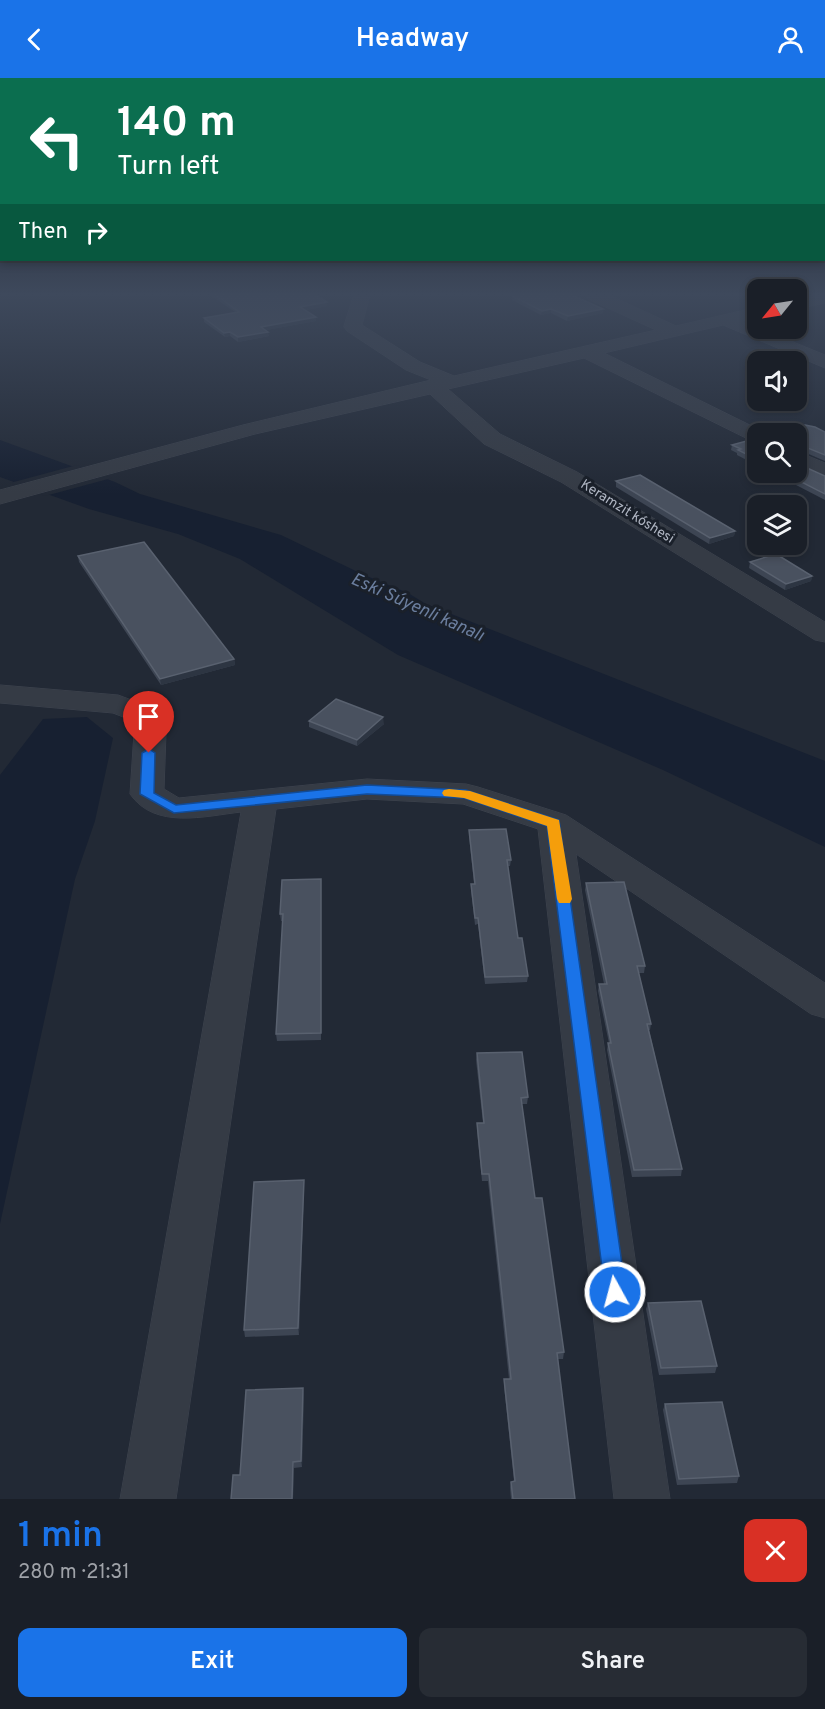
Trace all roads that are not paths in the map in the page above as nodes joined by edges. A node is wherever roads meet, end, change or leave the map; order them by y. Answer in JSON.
{"nodes":[{"id":1,"x":406,"y":361,"type":"edge"},
{"id":2,"x":540,"y":361,"type":"edge"},
{"id":3,"x":606,"y":361,"type":"edge"},
{"id":4,"x":442,"y":384,"type":"junction"},
{"id":5,"x":747,"y":432,"type":"edge"},
{"id":6,"x":807,"y":463,"type":"edge"},
{"id":7,"x":825,"y":472,"type":"edge"},
{"id":8,"x":4,"y":496,"type":"edge"},
{"id":9,"x":825,"y":634,"type":"edge"},
{"id":10,"x":0,"y":694,"type":"edge"},
{"id":11,"x":260,"y":801,"type":"junction"},
{"id":12,"x":554,"y":823,"type":"junction"},
{"id":13,"x":825,"y":1003,"type":"edge"},
{"id":14,"x":148,"y":1499,"type":"edge"},
{"id":15,"x":642,"y":1499,"type":"edge"}],
"edges":[{"from":1,"to":4,"type":"street","name":"Keramzit kóshesi"},
{"from":2,"to":4,"type":"street"},
{"from":3,"to":5,"type":"street"},
{"from":4,"to":8,"type":"street"},
{"from":4,"to":9,"type":"street","name":"Keramzit kóshesi"},
{"from":6,"to":7,"type":"street"},
{"from":10,"to":11,"type":"street"},
{"from":11,"to":12,"type":"street"},
{"from":11,"to":14,"type":"street"},
{"from":12,"to":13,"type":"street"},
{"from":12,"to":15,"type":"street"}]}
